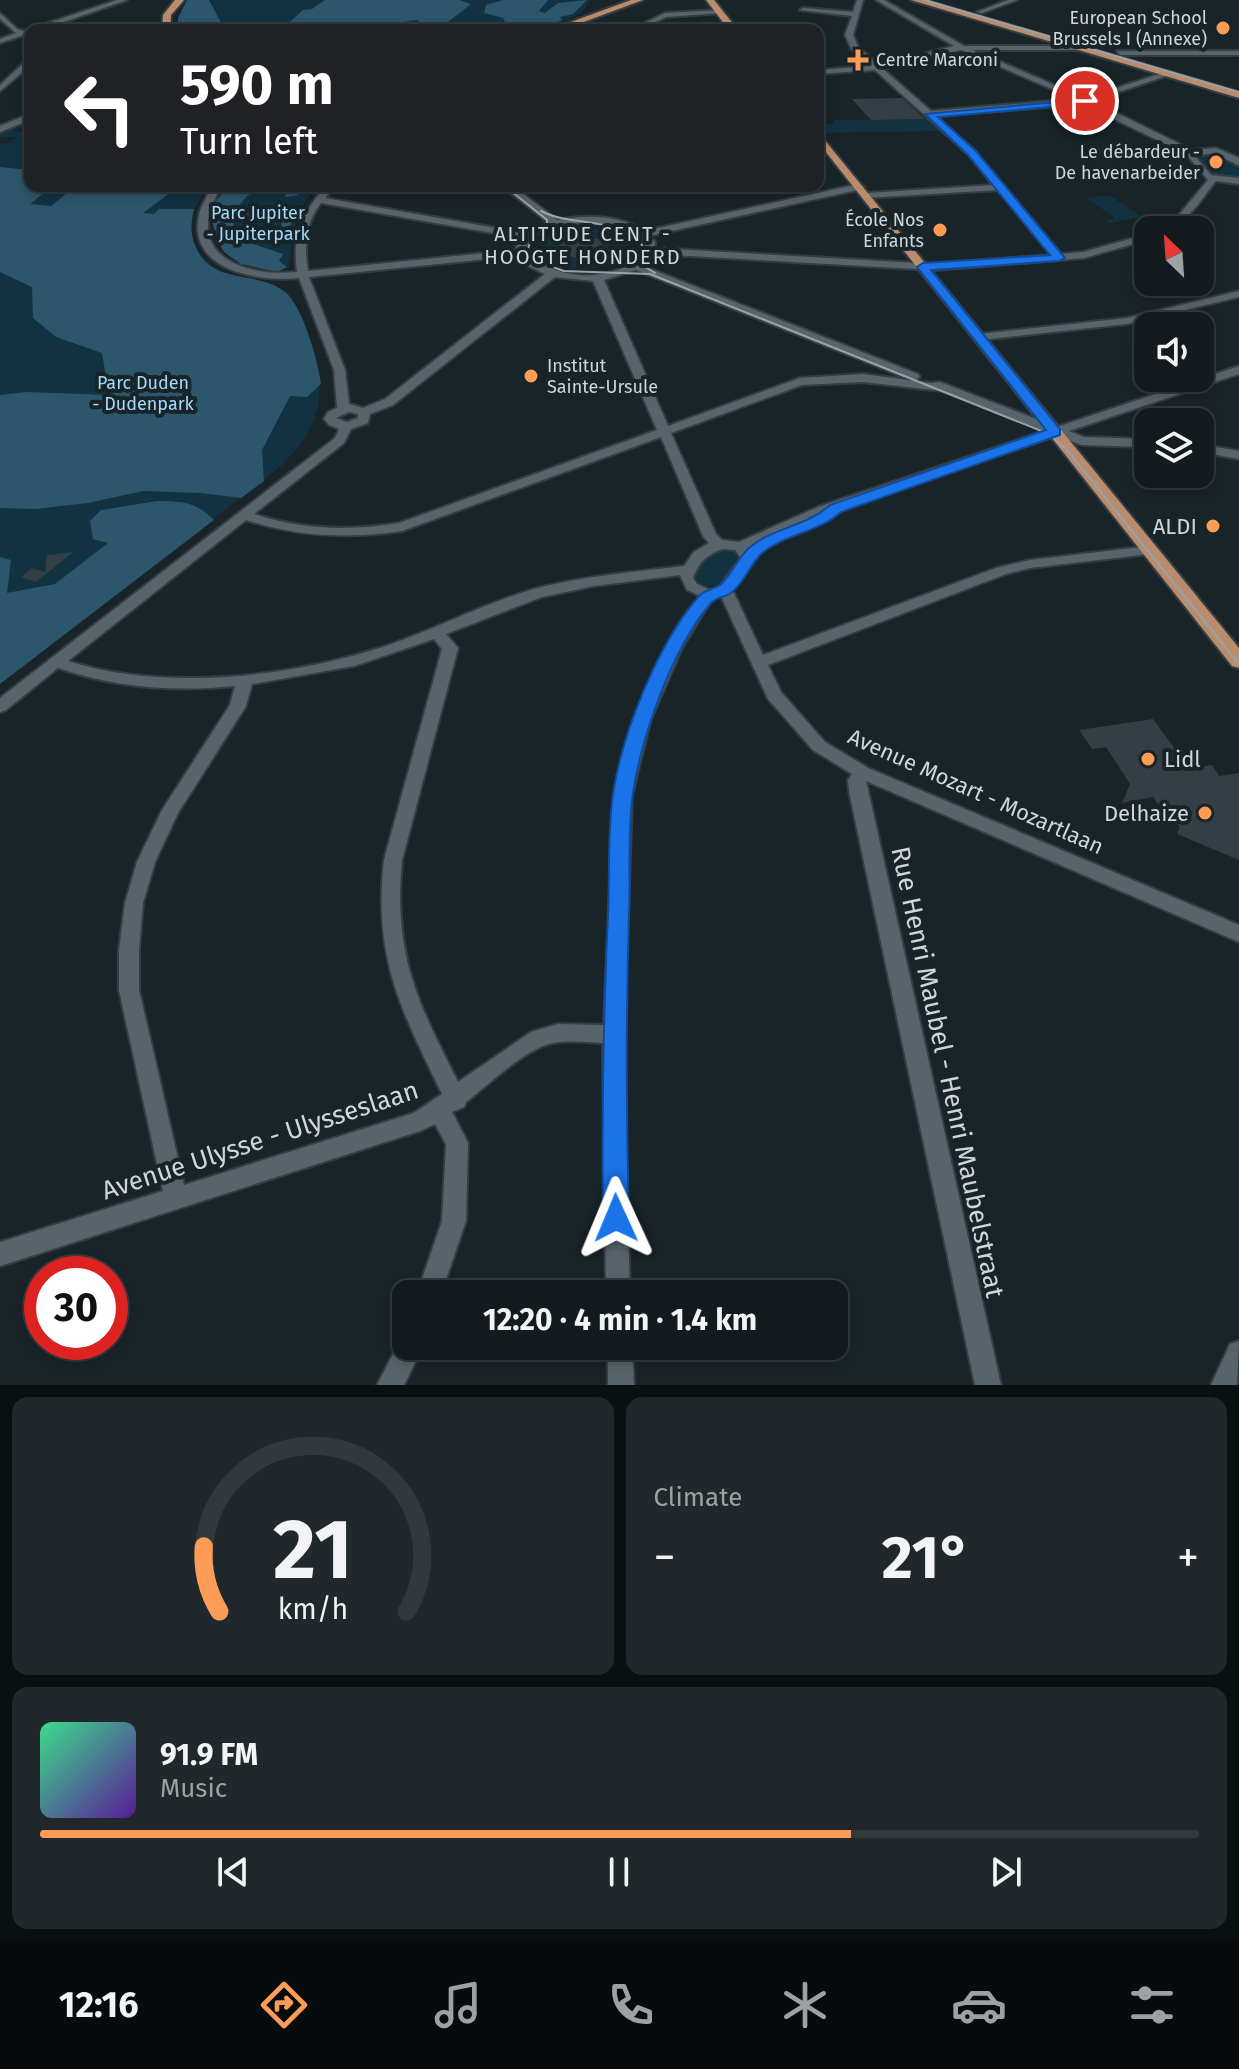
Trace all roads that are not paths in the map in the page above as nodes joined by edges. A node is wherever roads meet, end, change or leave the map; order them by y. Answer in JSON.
{"nodes":[{"id":1,"x":101,"y":0,"type":"edge"},
{"id":2,"x":124,"y":0,"type":"edge"},
{"id":3,"x":621,"y":0,"type":"edge"},
{"id":4,"x":638,"y":0,"type":"edge"},
{"id":5,"x":860,"y":0,"type":"edge"},
{"id":6,"x":879,"y":0,"type":"edge"},
{"id":7,"x":915,"y":0,"type":"edge"},
{"id":8,"x":937,"y":0,"type":"edge"},
{"id":9,"x":1014,"y":0,"type":"edge"},
{"id":10,"x":177,"y":3,"type":"edge"},
{"id":11,"x":111,"y":4,"type":"junction"},
{"id":12,"x":708,"y":6,"type":"edge"},
{"id":13,"x":803,"y":10,"type":"dead end"},
{"id":14,"x":980,"y":12,"type":"junction"},
{"id":15,"x":669,"y":13,"type":"dead end"},
{"id":16,"x":857,"y":14,"type":"junction"},
{"id":17,"x":0,"y":15,"type":"edge"},
{"id":18,"x":571,"y":23,"type":"joint"},
{"id":19,"x":53,"y":24,"type":"edge"},
{"id":20,"x":168,"y":24,"type":"edge"},
{"id":21,"x":646,"y":24,"type":"edge"},
{"id":22,"x":728,"y":24,"type":"edge"},
{"id":23,"x":24,"y":31,"type":"edge"},
{"id":24,"x":24,"y":34,"type":"edge"},
{"id":25,"x":0,"y":41,"type":"edge"},
{"id":26,"x":961,"y":48,"type":"junction"},
{"id":27,"x":1082,"y":48,"type":"junction"},
{"id":28,"x":1120,"y":53,"type":"junction"},
{"id":29,"x":1239,"y":53,"type":"edge"},
{"id":30,"x":24,"y":67,"type":"edge"},
{"id":31,"x":877,"y":68,"type":"junction"},
{"id":32,"x":824,"y":72,"type":"edge"},
{"id":33,"x":1166,"y":73,"type":"junction"},
{"id":34,"x":0,"y":89,"type":"edge"},
{"id":35,"x":1239,"y":92,"type":"edge"},
{"id":36,"x":1085,"y":101,"type":"junction"},
{"id":37,"x":930,"y":114,"type":"junction"},
{"id":38,"x":24,"y":119,"type":"edge"},
{"id":39,"x":0,"y":129,"type":"edge"},
{"id":40,"x":824,"y":143,"type":"edge"},
{"id":41,"x":1239,"y":147,"type":"edge"},
{"id":42,"x":1191,"y":153,"type":"junction"},
{"id":43,"x":1226,"y":154,"type":"junction"},
{"id":44,"x":1239,"y":163,"type":"edge"},
{"id":45,"x":1213,"y":179,"type":"junction"},
{"id":46,"x":1239,"y":181,"type":"edge"},
{"id":47,"x":1000,"y":187,"type":"junction"},
{"id":48,"x":214,"y":192,"type":"edge"},
{"id":49,"x":325,"y":192,"type":"edge"},
{"id":50,"x":515,"y":192,"type":"edge"},
{"id":51,"x":863,"y":192,"type":"junction"},
{"id":52,"x":318,"y":200,"type":"junction"},
{"id":53,"x":1182,"y":216,"type":"edge"},
{"id":54,"x":555,"y":223,"type":"junction"},
{"id":55,"x":643,"y":234,"type":"junction"},
{"id":56,"x":526,"y":236,"type":"junction"},
{"id":57,"x":1134,"y":241,"type":"edge"},
{"id":58,"x":651,"y":251,"type":"junction"},
{"id":59,"x":520,"y":253,"type":"junction"},
{"id":60,"x":1059,"y":258,"type":"junction"},
{"id":61,"x":636,"y":267,"type":"junction"},
{"id":62,"x":923,"y":267,"type":"junction"},
{"id":63,"x":552,"y":274,"type":"junction"},
{"id":64,"x":301,"y":275,"type":"junction"},
{"id":65,"x":597,"y":277,"type":"junction"},
{"id":66,"x":1239,"y":294,"type":"edge"},
{"id":67,"x":980,"y":337,"type":"junction"},
{"id":68,"x":882,"y":364,"type":"junction"},
{"id":69,"x":1239,"y":370,"type":"edge"},
{"id":70,"x":863,"y":378,"type":"junction"},
{"id":71,"x":943,"y":388,"type":"junction"},
{"id":72,"x":343,"y":409,"type":"junction"},
{"id":73,"x":364,"y":412,"type":"junction"},
{"id":74,"x":1099,"y":419,"type":"junction"},
{"id":75,"x":346,"y":426,"type":"junction"},
{"id":76,"x":663,"y":432,"type":"junction"},
{"id":77,"x":1055,"y":432,"type":"junction"},
{"id":78,"x":1118,"y":441,"type":"junction"},
{"id":79,"x":1134,"y":442,"type":"edge"},
{"id":80,"x":1214,"y":451,"type":"edge"},
{"id":81,"x":1239,"y":455,"type":"edge"},
{"id":82,"x":244,"y":515,"type":"junction"},
{"id":83,"x":718,"y":544,"type":"junction"},
{"id":84,"x":1150,"y":550,"type":"junction"},
{"id":85,"x":744,"y":553,"type":"junction"},
{"id":86,"x":688,"y":570,"type":"junction"},
{"id":87,"x":717,"y":592,"type":"junction"},
{"id":88,"x":436,"y":632,"type":"junction"},
{"id":89,"x":1237,"y":656,"type":"edge"},
{"id":90,"x":56,"y":662,"type":"junction"},
{"id":91,"x":759,"y":662,"type":"junction"},
{"id":92,"x":245,"y":679,"type":"junction"},
{"id":93,"x":0,"y":706,"type":"edge"},
{"id":94,"x":862,"y":772,"type":"junction"},
{"id":95,"x":1239,"y":934,"type":"edge"},
{"id":96,"x":614,"y":1034,"type":"junction"},
{"id":97,"x":448,"y":1105,"type":"junction"},
{"id":98,"x":176,"y":1198,"type":"junction"},
{"id":99,"x":0,"y":1254,"type":"edge"},
{"id":100,"x":434,"y":1280,"type":"edge"},
{"id":101,"x":618,"y":1280,"type":"edge"},
{"id":102,"x":1239,"y":1353,"type":"edge"},
{"id":103,"x":403,"y":1360,"type":"edge"},
{"id":104,"x":620,"y":1360,"type":"edge"},
{"id":105,"x":390,"y":1385,"type":"edge"},
{"id":106,"x":621,"y":1385,"type":"edge"},
{"id":107,"x":988,"y":1385,"type":"edge"},
{"id":108,"x":1224,"y":1385,"type":"edge"}],
"edges":[{"from":1,"to":11,"type":"street"},
{"from":2,"to":11,"type":"street"},
{"from":3,"to":18,"type":"main road"},
{"from":4,"to":18,"type":"main road"},
{"from":5,"to":16,"type":"street"},
{"from":6,"to":26,"type":"street"},
{"from":7,"to":27,"type":"main road"},
{"from":8,"to":14,"type":"main road"},
{"from":9,"to":14,"type":"street"},
{"from":10,"to":20,"type":"main road"},
{"from":11,"to":19,"type":"street"},
{"from":12,"to":15,"type":"street"},
{"from":12,"to":21,"type":"street"},
{"from":12,"to":22,"type":"main road"},
{"from":13,"to":16,"type":"street"},
{"from":14,"to":28,"type":"main road"},
{"from":16,"to":31,"type":"street"},
{"from":17,"to":23,"type":"street"},
{"from":24,"to":25,"type":"street"},
{"from":26,"to":27,"type":"street"},
{"from":26,"to":31,"type":"street"},
{"from":26,"to":36,"type":"street"},
{"from":27,"to":33,"type":"main road"},
{"from":28,"to":29,"type":"street"},
{"from":28,"to":35,"type":"main road"},
{"from":30,"to":34,"type":"street"},
{"from":31,"to":32,"type":"street"},
{"from":31,"to":37,"type":"street"},
{"from":33,"to":35,"type":"main road"},
{"from":33,"to":36,"type":"street"},
{"from":36,"to":37,"type":"street"},
{"from":36,"to":42,"type":"street"},
{"from":37,"to":47,"type":"street"},
{"from":38,"to":39,"type":"street"},
{"from":40,"to":51,"type":"main road"},
{"from":41,"to":43,"type":"street"},
{"from":42,"to":43,"type":"street"},
{"from":42,"to":45,"type":"street"},
{"from":43,"to":44,"type":"street"},
{"from":45,"to":46,"type":"street"},
{"from":45,"to":53,"type":"street"},
{"from":47,"to":51,"type":"street"},
{"from":47,"to":60,"type":"street"},
{"from":48,"to":64,"type":"street"},
{"from":49,"to":52,"type":"street"},
{"from":50,"to":54,"type":"street"},
{"from":51,"to":55,"type":"street"},
{"from":51,"to":62,"type":"main road"},
{"from":52,"to":56,"type":"street"},
{"from":52,"to":64,"type":"street"},
{"from":54,"to":55,"type":"street"},
{"from":54,"to":56,"type":"street"},
{"from":55,"to":58,"type":"street"},
{"from":56,"to":59,"type":"street"},
{"from":57,"to":60,"type":"street"},
{"from":58,"to":61,"type":"street"},
{"from":58,"to":62,"type":"street"},
{"from":59,"to":63,"type":"street"},
{"from":59,"to":64,"type":"street"},
{"from":60,"to":62,"type":"street"},
{"from":61,"to":65,"type":"street"},
{"from":61,"to":68,"type":"street"},
{"from":62,"to":67,"type":"main road"},
{"from":63,"to":65,"type":"street"},
{"from":63,"to":73,"type":"street"},
{"from":64,"to":72,"type":"street"},
{"from":65,"to":76,"type":"street"},
{"from":66,"to":67,"type":"street"},
{"from":67,"to":77,"type":"main road"},
{"from":68,"to":70,"type":"street"},
{"from":68,"to":71,"type":"street"},
{"from":69,"to":74,"type":"street"},
{"from":70,"to":71,"type":"street"},
{"from":70,"to":76,"type":"street"},
{"from":71,"to":77,"type":"street"},
{"from":72,"to":73,"type":"street"},
{"from":72,"to":75,"type":"street"},
{"from":73,"to":75,"type":"street"},
{"from":74,"to":77,"type":"street"},
{"from":74,"to":78,"type":"street"},
{"from":75,"to":82,"type":"street"},
{"from":76,"to":82,"type":"street"},
{"from":76,"to":83,"type":"street"},
{"from":77,"to":78,"type":"street"},
{"from":77,"to":84,"type":"main road"},
{"from":77,"to":85,"type":"street"},
{"from":78,"to":79,"type":"street"},
{"from":80,"to":81,"type":"street"},
{"from":82,"to":90,"type":"street"},
{"from":83,"to":85,"type":"street"},
{"from":83,"to":86,"type":"street"},
{"from":84,"to":89,"type":"main road"},
{"from":84,"to":91,"type":"street"},
{"from":85,"to":87,"type":"street"},
{"from":86,"to":87,"type":"street","name":"Avenue Mozart - Mozartlaan"},
{"from":86,"to":88,"type":"street"},
{"from":87,"to":91,"type":"street","name":"Avenue Mozart - Mozartlaan"},
{"from":87,"to":96,"type":"street"},
{"from":88,"to":92,"type":"street"},
{"from":88,"to":97,"type":"street"},
{"from":90,"to":92,"type":"street"},
{"from":90,"to":93,"type":"street"},
{"from":91,"to":94,"type":"street","name":"Avenue Mozart - Mozartlaan"},
{"from":92,"to":98,"type":"street"},
{"from":94,"to":95,"type":"street","name":"Avenue Mozart - Mozartlaan"},
{"from":94,"to":107,"type":"street","name":"Rue Henri Maubel - Henri Maubelstraat"},
{"from":96,"to":97,"type":"street","name":"Avenue Ulysse - Ulysseslaan"},
{"from":96,"to":101,"type":"street"},
{"from":97,"to":98,"type":"street","name":"Avenue Ulysse - Ulysseslaan"},
{"from":97,"to":100,"type":"street"},
{"from":98,"to":99,"type":"street","name":"Avenue Ulysse - Ulysseslaan"},
{"from":102,"to":108,"type":"street"},
{"from":103,"to":105,"type":"street"},
{"from":104,"to":106,"type":"street"}]}
